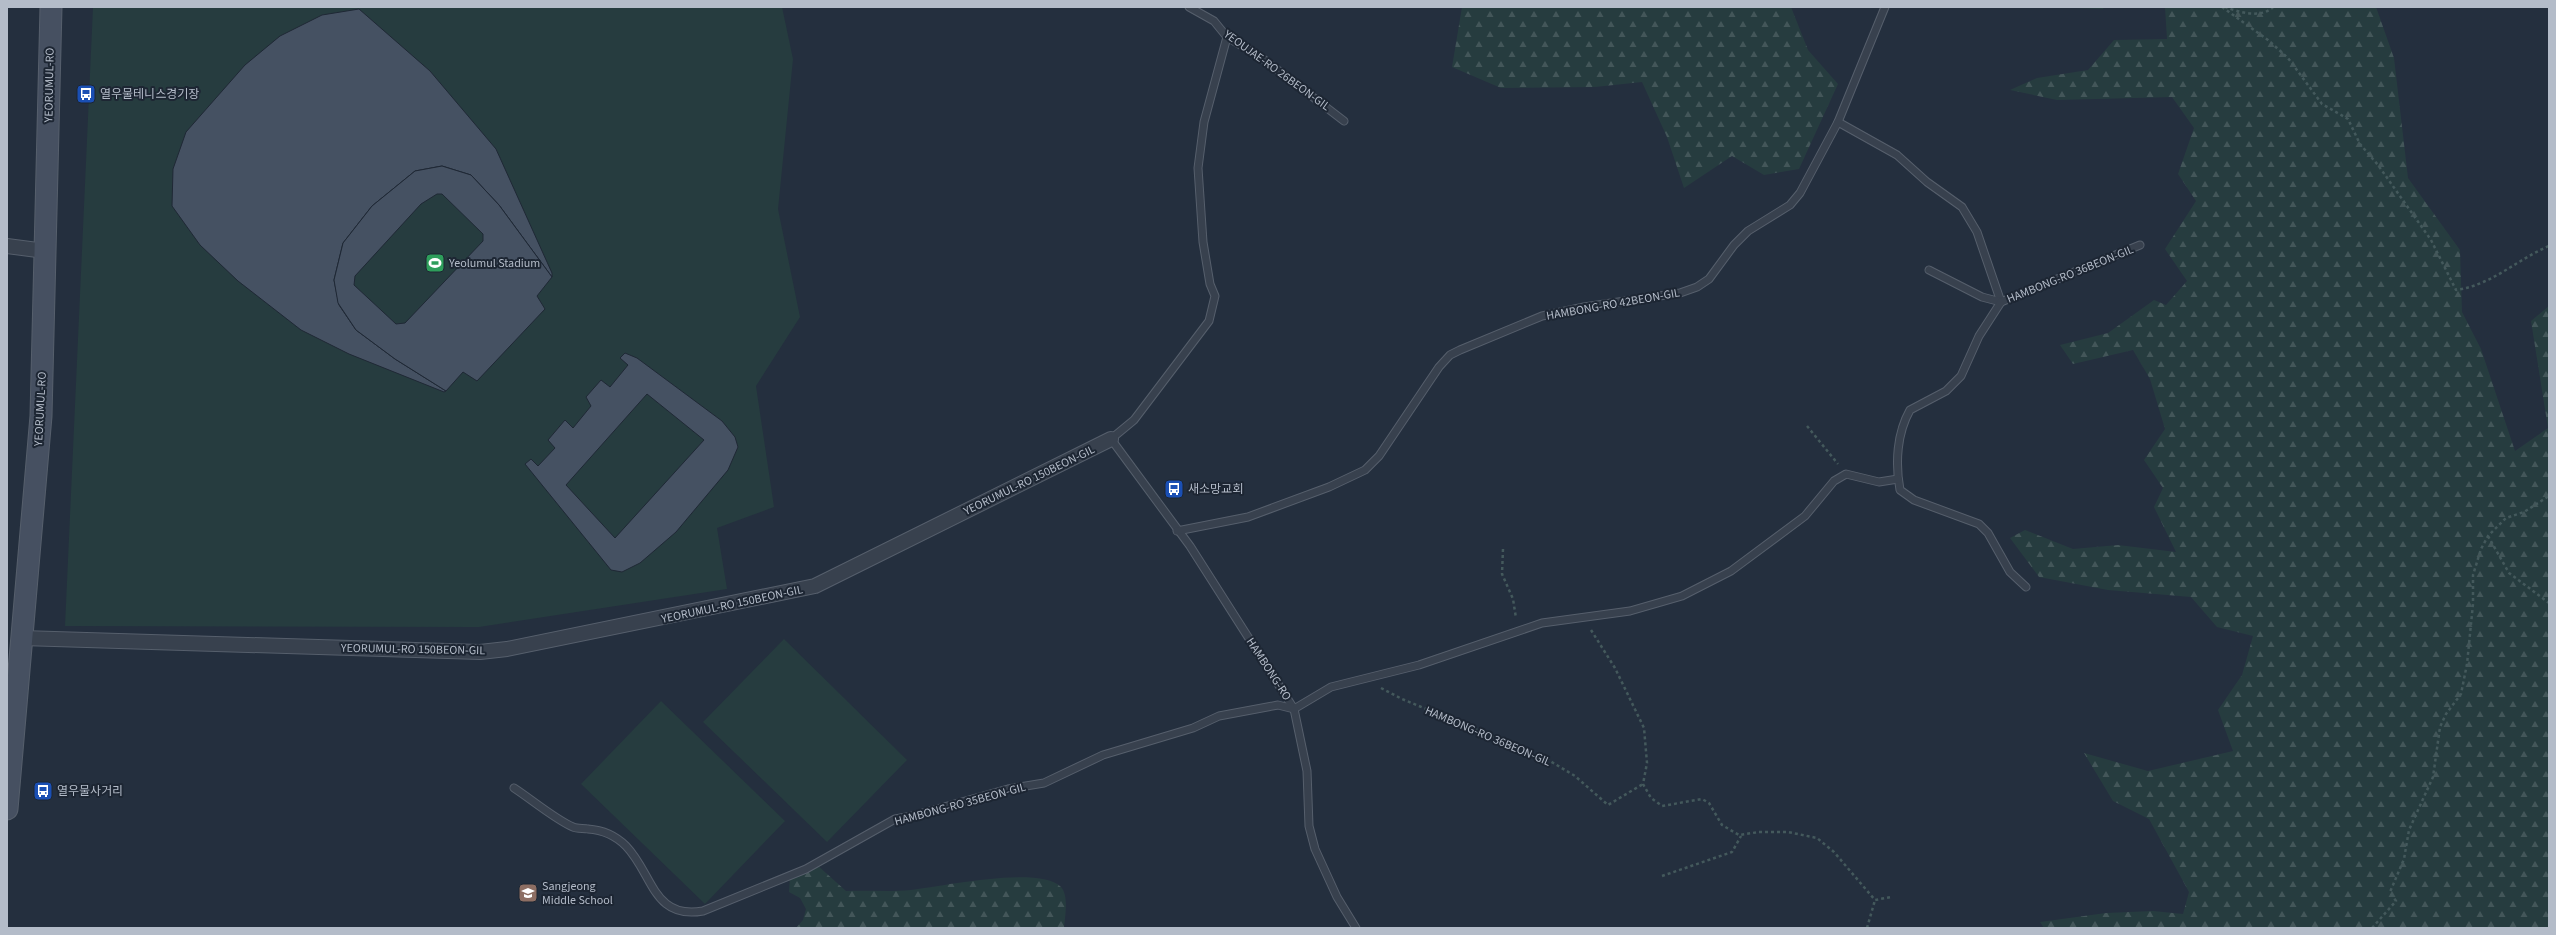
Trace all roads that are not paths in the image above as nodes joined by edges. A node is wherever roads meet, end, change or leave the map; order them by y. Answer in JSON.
{"nodes":[{"id":1,"x":51,"y":7,"type":"edge"},
{"id":2,"x":1189,"y":7,"type":"edge"},
{"id":3,"x":1885,"y":7,"type":"edge"},
{"id":4,"x":1227,"y":38,"type":"junction"},
{"id":5,"x":1344,"y":121,"type":"dead end"},
{"id":6,"x":1838,"y":122,"type":"junction"},
{"id":7,"x":2140,"y":245,"type":"dead end"},
{"id":8,"x":7,"y":246,"type":"edge"},
{"id":9,"x":45,"y":252,"type":"junction"},
{"id":10,"x":1930,"y":270,"type":"dead end"},
{"id":11,"x":2001,"y":302,"type":"junction"},
{"id":12,"x":1111,"y":439,"type":"junction"},
{"id":13,"x":1898,"y":479,"type":"junction"},
{"id":14,"x":1177,"y":531,"type":"junction"},
{"id":15,"x":2026,"y":587,"type":"dead end"},
{"id":16,"x":22,"y":638,"type":"junction"},
{"id":17,"x":1294,"y":709,"type":"junction"},
{"id":18,"x":514,"y":788,"type":"dead end"},
{"id":19,"x":7,"y":809,"type":"edge"},
{"id":20,"x":1356,"y":928,"type":"edge"}],
"edges":[{"from":1,"to":9,"type":"main road","name":"YEORUMUL-RO"},
{"from":2,"to":4,"type":"lane","name":"YEOUJAE-RO 26BEON-GIL"},
{"from":3,"to":6,"type":"lane","name":"HAMBONG-RO 42BEON-GIL"},
{"from":4,"to":5,"type":"lane","name":"YEOUJAE-RO 26BEON-GIL"},
{"from":4,"to":12,"type":"lane","name":"YEORUMUL-RO 150BEON-GIL"},
{"from":6,"to":11,"type":"lane"},
{"from":6,"to":14,"type":"lane","name":"HAMBONG-RO 42BEON-GIL"},
{"from":7,"to":11,"type":"lane","name":"HAMBONG-RO 36BEON-GIL"},
{"from":8,"to":9,"type":"street"},
{"from":9,"to":16,"type":"main road","name":"YEORUMUL-RO"},
{"from":10,"to":11,"type":"lane"},
{"from":11,"to":13,"type":"lane","name":"HAMBONG-RO 36BEON-GIL"},
{"from":12,"to":14,"type":"lane","name":"HAMBONG-RO"},
{"from":12,"to":16,"type":"street","name":"YEORUMUL-RO 150BEON-GIL"},
{"from":13,"to":15,"type":"lane"},
{"from":13,"to":17,"type":"lane"},
{"from":14,"to":17,"type":"lane","name":"HAMBONG-RO"},
{"from":16,"to":19,"type":"main road","name":"YEORUMUL-RO"},
{"from":17,"to":18,"type":"lane","name":"HAMBONG-RO 35BEON-GIL"},
{"from":17,"to":20,"type":"lane","name":"HAMBONG-RO"}]}
